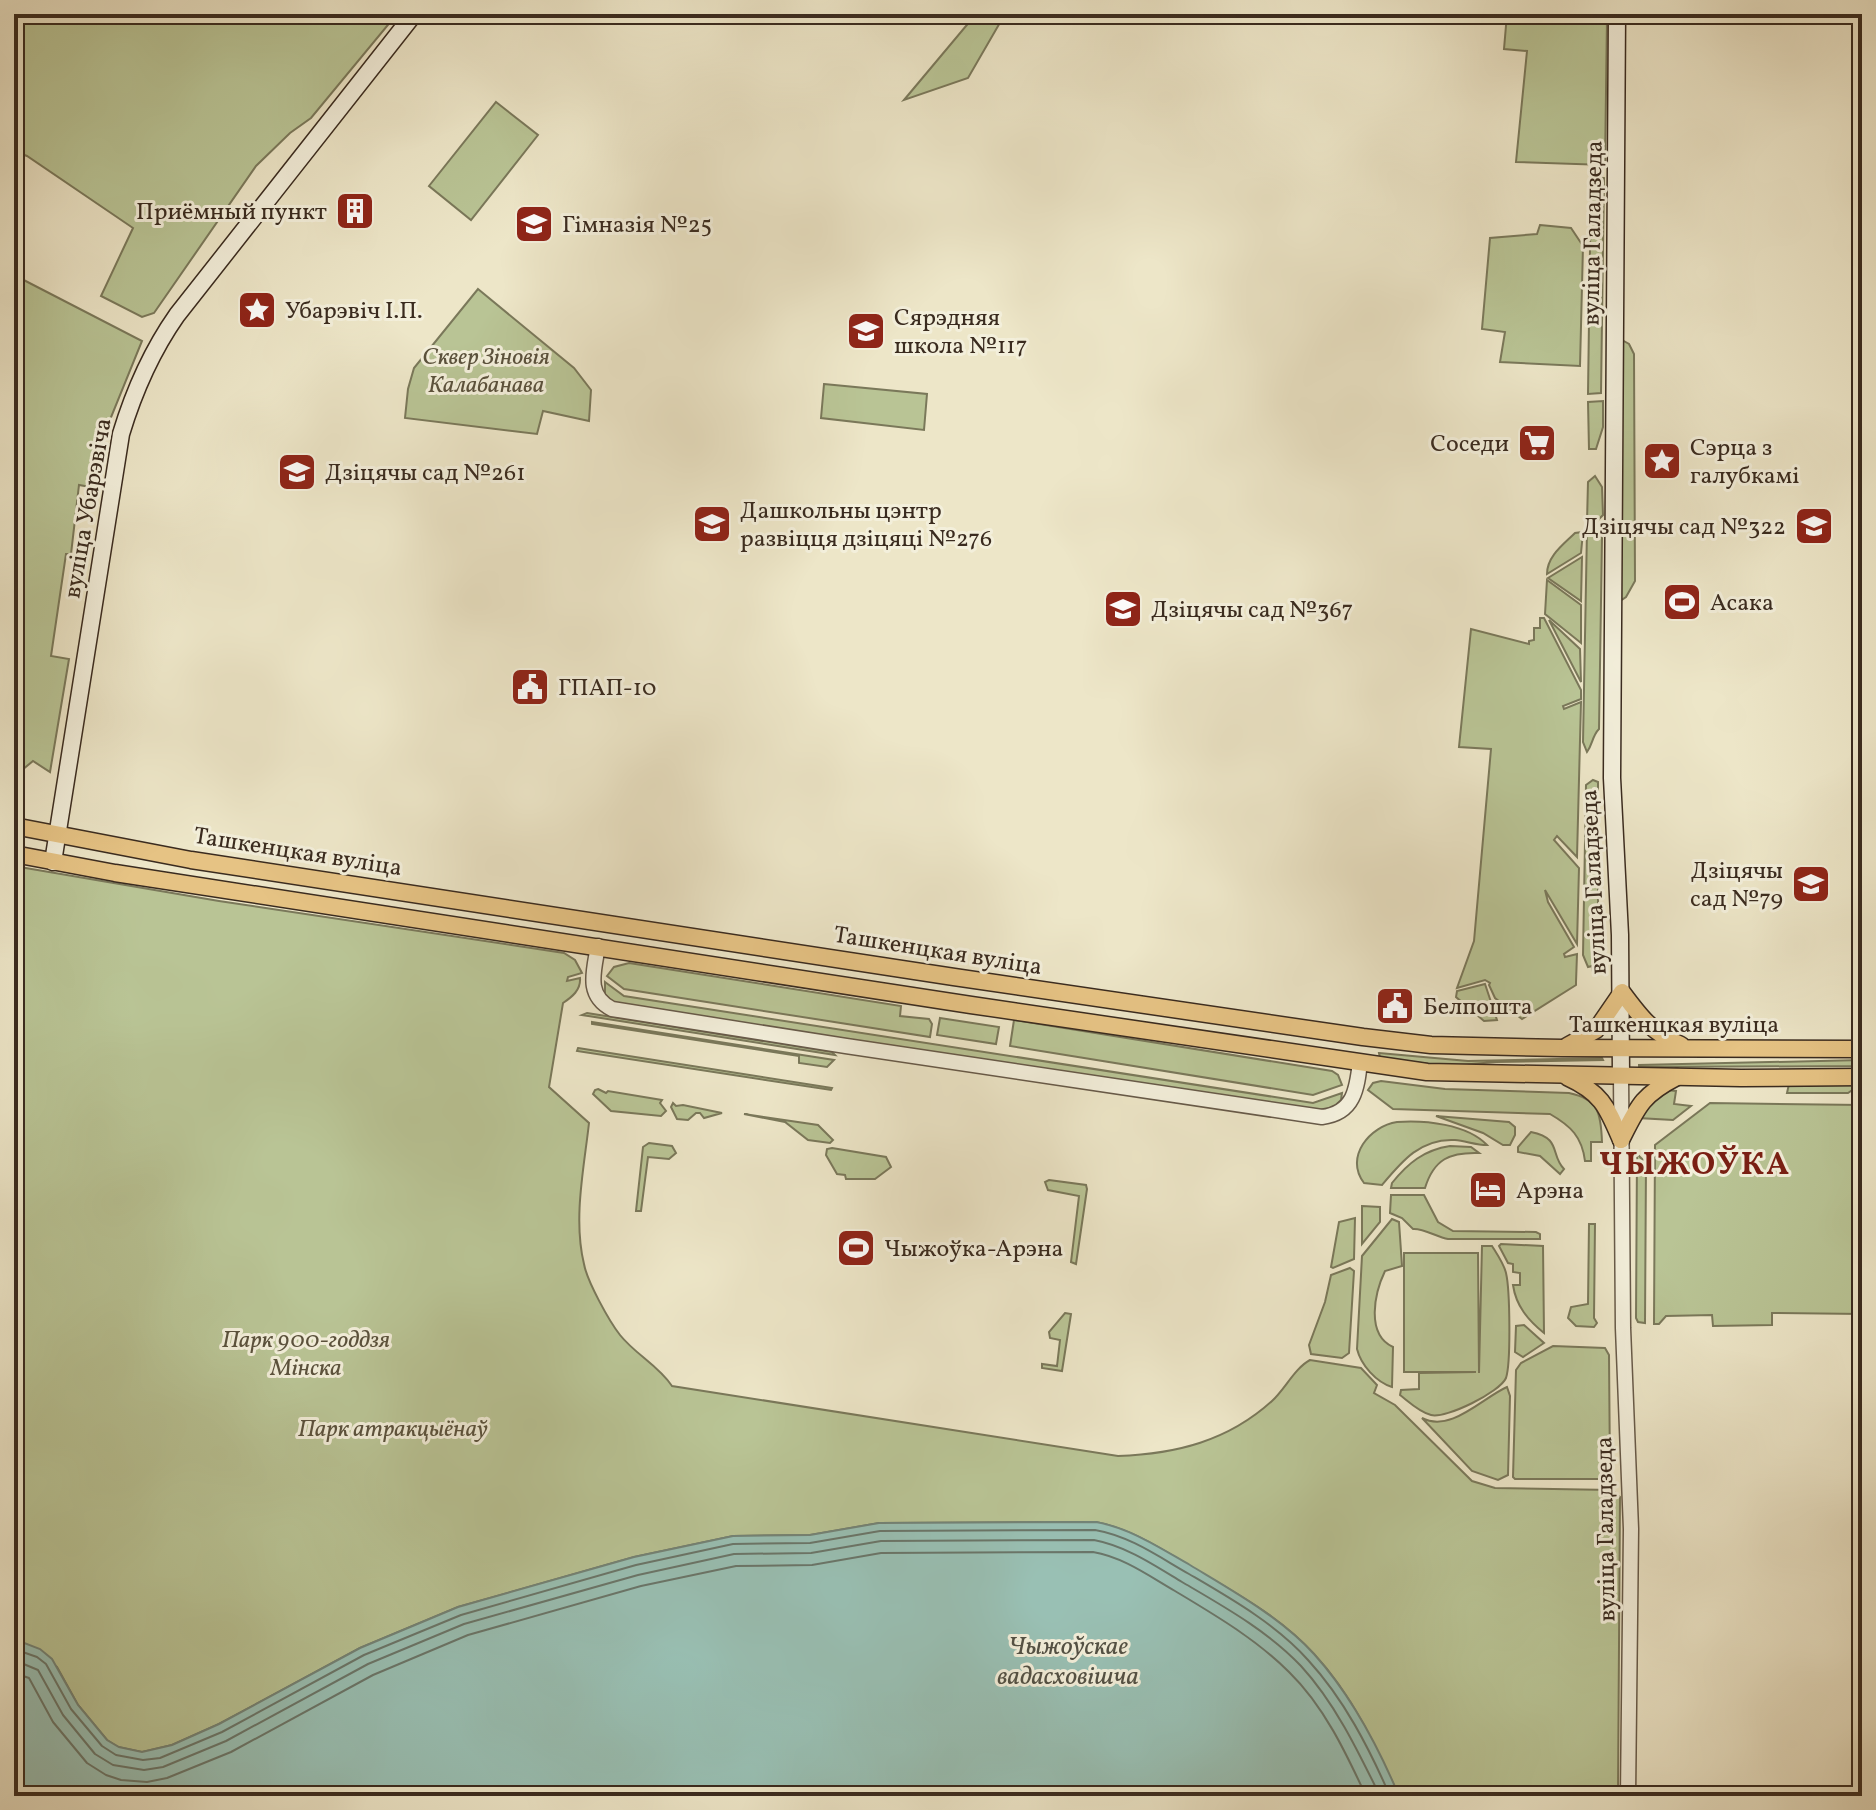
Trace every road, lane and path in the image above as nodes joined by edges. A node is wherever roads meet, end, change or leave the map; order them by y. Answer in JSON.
{"nodes":[{"id":1,"x":414,"y":14,"type":"edge"},
{"id":2,"x":1617,"y":14,"type":"edge"},
{"id":3,"x":14,"y":826,"type":"edge"},
{"id":4,"x":59,"y":835,"type":"junction"},
{"id":5,"x":14,"y":854,"type":"edge"},
{"id":6,"x":53,"y":862,"type":"junction"},
{"id":7,"x":603,"y":922,"type":"junction"},
{"id":8,"x":598,"y":946,"type":"junction"},
{"id":9,"x":1622,"y":992,"type":"junction"},
{"id":10,"x":1363,"y":1037,"type":"junction"},
{"id":11,"x":1562,"y":1048,"type":"junction"},
{"id":12,"x":1620,"y":1048,"type":"junction"},
{"id":13,"x":1691,"y":1048,"type":"junction"},
{"id":14,"x":1862,"y":1049,"type":"edge"},
{"id":15,"x":1360,"y":1062,"type":"junction"},
{"id":16,"x":1559,"y":1074,"type":"junction"},
{"id":17,"x":1621,"y":1075,"type":"junction"},
{"id":18,"x":1679,"y":1077,"type":"junction"},
{"id":19,"x":1862,"y":1077,"type":"edge"},
{"id":20,"x":1621,"y":1140,"type":"junction"},
{"id":21,"x":1628,"y":1796,"type":"edge"}],
"edges":[{"from":1,"to":4,"type":"main road","name":"вуліца Убарэвіча"},
{"from":2,"to":9,"type":"main road","name":"вуліца Галадзеда"},
{"from":3,"to":4,"type":"main road","name":"Ташкенцкая вуліца"},
{"from":4,"to":6,"type":"main road","name":"вуліца Убарэвіча"},
{"from":4,"to":7,"type":"main road","name":"Ташкенцкая вуліца"},
{"from":5,"to":6,"type":"main road","name":"Ташкенцкая вуліца"},
{"from":6,"to":8,"type":"main road","name":"Ташкенцкая вуліца"},
{"from":7,"to":8,"type":"main road"},
{"from":7,"to":10,"type":"main road","name":"Ташкенцкая вуліца"},
{"from":8,"to":15,"type":"main road","name":"Ташкенцкая вуліца"},
{"from":8,"to":15,"type":"street"},
{"from":9,"to":11,"type":"main road"},
{"from":9,"to":12,"type":"main road","name":"вуліца Галадзеда"},
{"from":9,"to":13,"type":"main road"},
{"from":10,"to":11,"type":"main road","name":"Ташкенцкая вуліца"},
{"from":10,"to":15,"type":"main road"},
{"from":11,"to":12,"type":"main road","name":"Ташкенцкая вуліца"},
{"from":12,"to":13,"type":"main road","name":"Ташкенцкая вуліца"},
{"from":12,"to":17,"type":"main road","name":"вуліца Галадзеда"},
{"from":13,"to":14,"type":"main road","name":"Ташкенцкая вуліца"},
{"from":15,"to":16,"type":"main road","name":"Ташкенцкая вуліца"},
{"from":16,"to":17,"type":"main road","name":"Ташкенцкая вуліца"},
{"from":16,"to":20,"type":"main road"},
{"from":17,"to":18,"type":"main road","name":"Ташкенцкая вуліца"},
{"from":17,"to":20,"type":"street","name":"вуліца Галадзеда"},
{"from":18,"to":19,"type":"main road","name":"Ташкенцкая вуліца"},
{"from":18,"to":20,"type":"main road"},
{"from":20,"to":21,"type":"street","name":"вуліца Галадзеда"}]}
